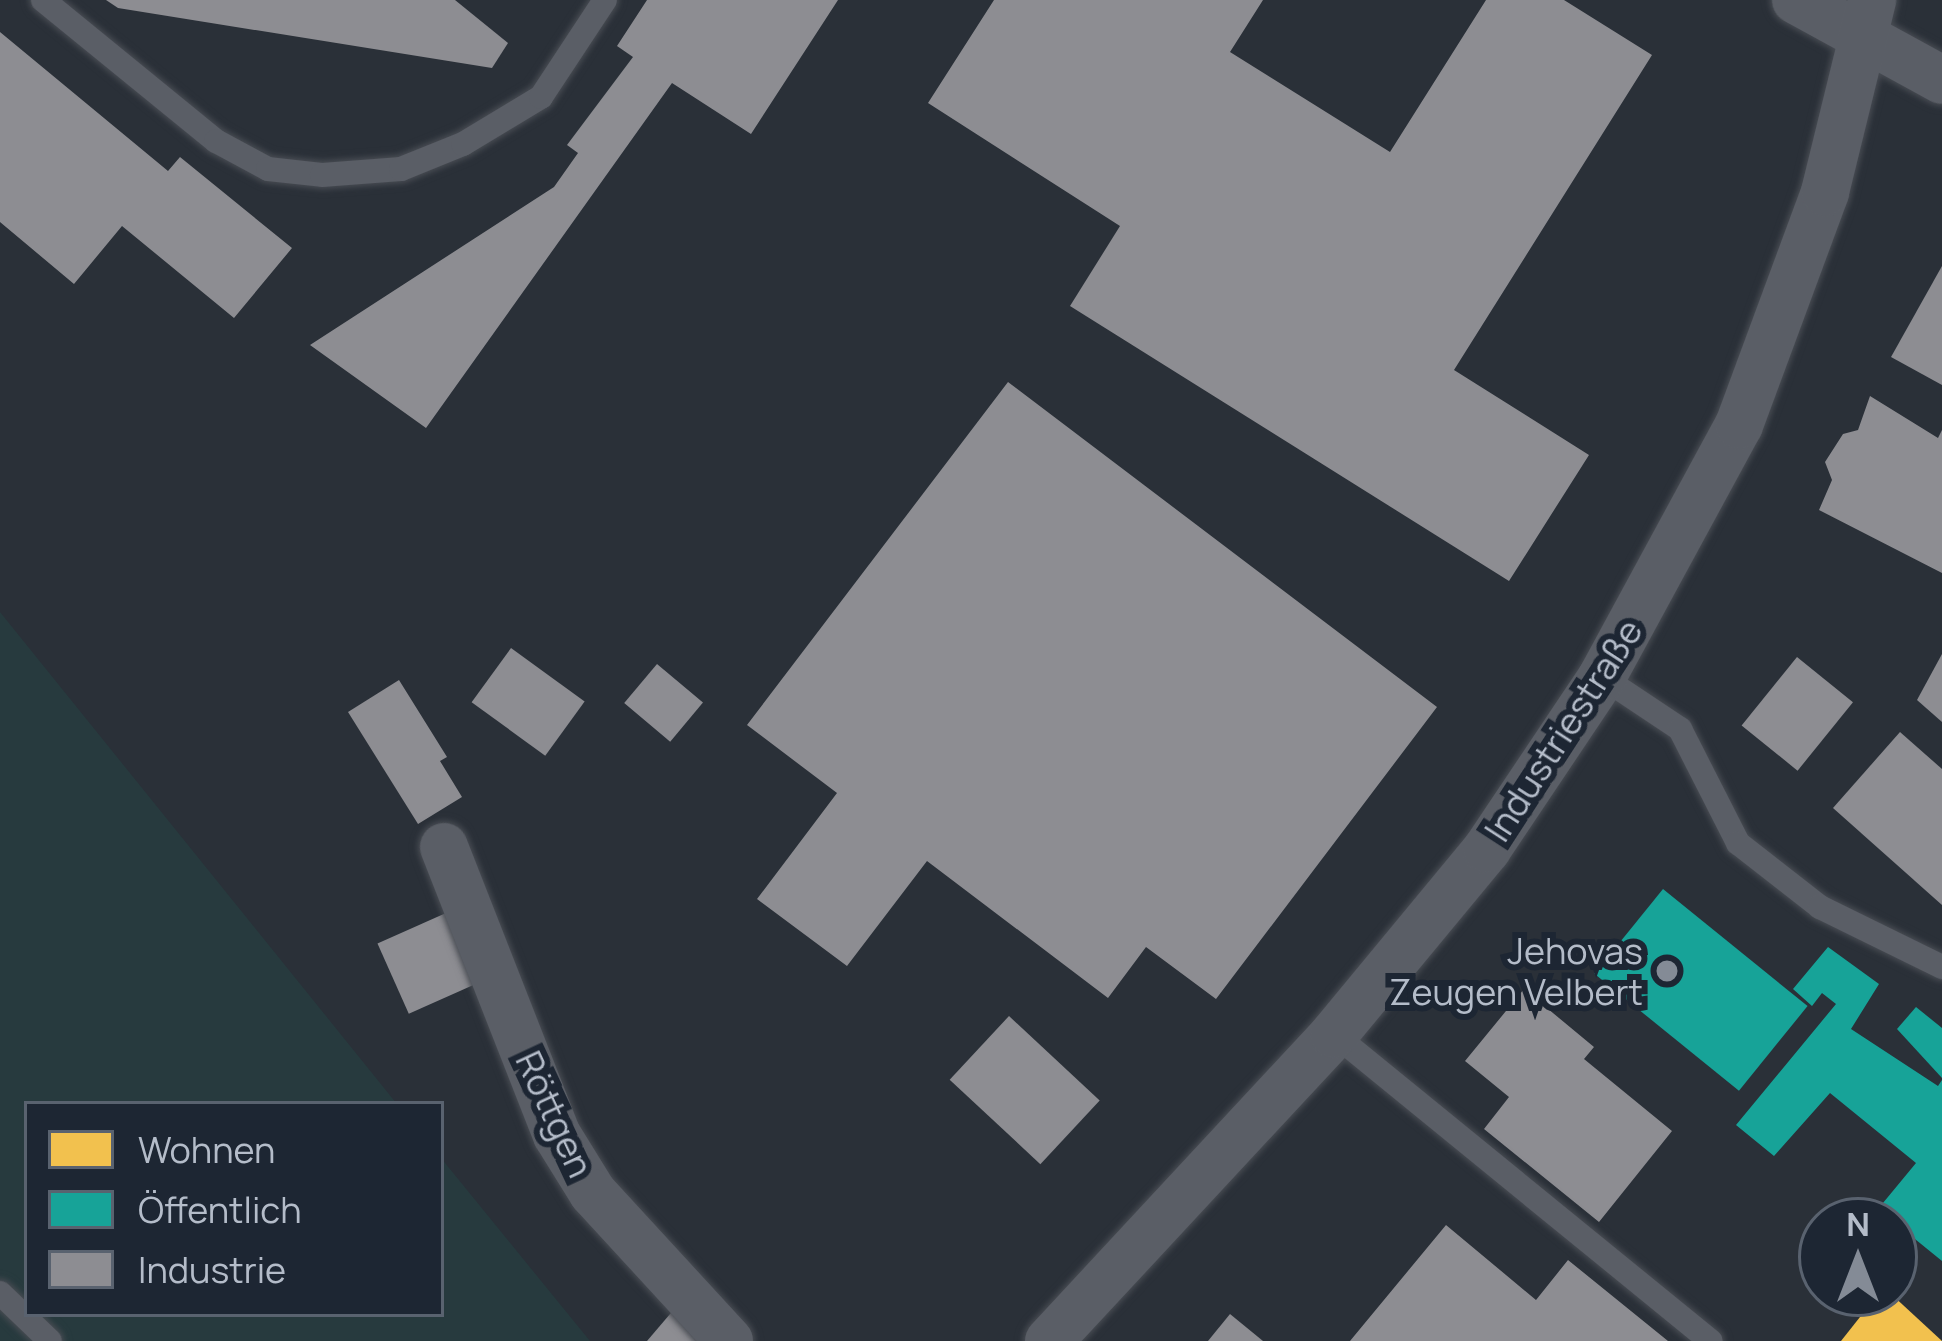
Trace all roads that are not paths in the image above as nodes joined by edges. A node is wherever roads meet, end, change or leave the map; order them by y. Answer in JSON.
{"nodes":[{"id":1,"x":43,"y":0,"type":"edge"},
{"id":2,"x":605,"y":0,"type":"edge"},
{"id":3,"x":1796,"y":0,"type":"edge"},
{"id":4,"x":1869,"y":19,"type":"edge"},
{"id":5,"x":1942,"y":80,"type":"edge"},
{"id":6,"x":1602,"y":677,"type":"junction"},
{"id":7,"x":444,"y":847,"type":"dead end"},
{"id":8,"x":1942,"y":968,"type":"edge"},
{"id":9,"x":1334,"y":1034,"type":"junction"},
{"id":10,"x":0,"y":1293,"type":"edge"},
{"id":11,"x":24,"y":1316,"type":"edge"},
{"id":12,"x":25,"y":1317,"type":"edge"},
{"id":13,"x":50,"y":1341,"type":"edge"},
{"id":14,"x":729,"y":1341,"type":"edge"},
{"id":15,"x":1049,"y":1341,"type":"edge"},
{"id":16,"x":1711,"y":1341,"type":"edge"}],
"edges":[{"from":1,"to":2,"type":"lane"},
{"from":3,"to":4,"type":"street"},
{"from":4,"to":5,"type":"street"},
{"from":4,"to":6,"type":"street","name":"Industriestraße"},
{"from":6,"to":8,"type":"lane"},
{"from":6,"to":9,"type":"street","name":"Industriestraße"},
{"from":7,"to":14,"type":"street","name":"Röttgen"},
{"from":9,"to":15,"type":"street","name":"Industriestraße"},
{"from":9,"to":16,"type":"lane"},
{"from":10,"to":11,"type":"lane"},
{"from":12,"to":13,"type":"lane"}]}
